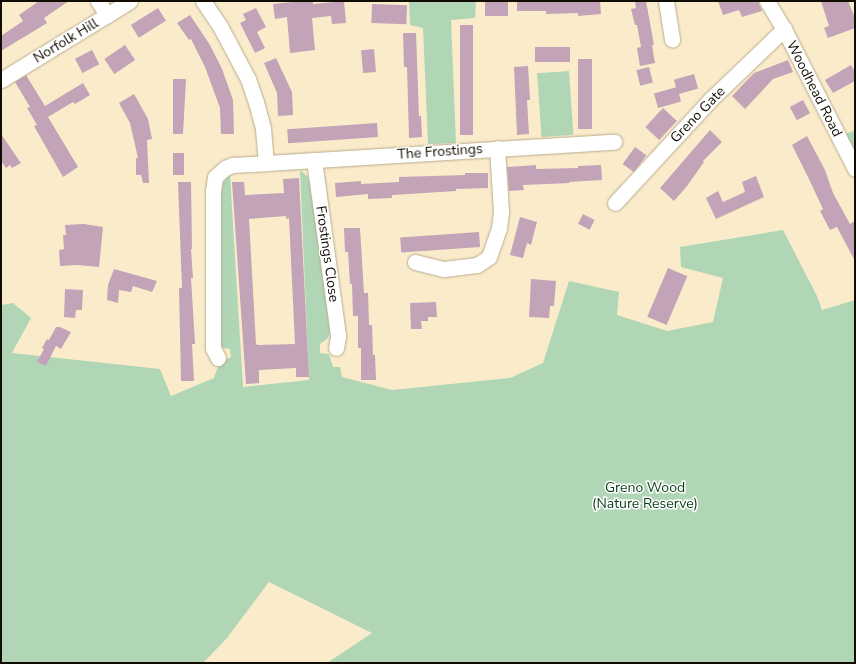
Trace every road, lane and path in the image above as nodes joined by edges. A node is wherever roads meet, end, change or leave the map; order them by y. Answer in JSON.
{"nodes":[{"id":1,"x":98,"y":1,"type":"edge"},
{"id":2,"x":130,"y":1,"type":"edge"},
{"id":3,"x":666,"y":1,"type":"edge"},
{"id":4,"x":767,"y":1,"type":"edge"},
{"id":5,"x":208,"y":2,"type":"edge"},
{"id":6,"x":107,"y":16,"type":"junction"},
{"id":7,"x":784,"y":29,"type":"junction"},
{"id":8,"x":672,"y":40,"type":"dead end"},
{"id":9,"x":1,"y":80,"type":"edge"},
{"id":10,"x":614,"y":142,"type":"dead end"},
{"id":11,"x":497,"y":148,"type":"junction"},
{"id":12,"x":314,"y":160,"type":"junction"},
{"id":13,"x":266,"y":163,"type":"junction"},
{"id":14,"x":855,"y":170,"type":"edge"},
{"id":15,"x":615,"y":203,"type":"dead end"},
{"id":16,"x":415,"y":262,"type":"dead end"},
{"id":17,"x":336,"y":348,"type":"dead end"},
{"id":18,"x":218,"y":358,"type":"dead end"}],
"edges":[{"from":1,"to":6,"type":"street"},
{"from":2,"to":6,"type":"street","name":"Norfolk Hill"},
{"from":3,"to":8,"type":"street"},
{"from":4,"to":7,"type":"street","name":"Woodhead Road"},
{"from":5,"to":13,"type":"street"},
{"from":6,"to":9,"type":"street","name":"Norfolk Hill"},
{"from":7,"to":14,"type":"street","name":"Woodhead Road"},
{"from":7,"to":15,"type":"street","name":"Greno Gate"},
{"from":10,"to":11,"type":"street","name":"The Frostings"},
{"from":11,"to":12,"type":"street","name":"The Frostings"},
{"from":11,"to":16,"type":"street"},
{"from":12,"to":13,"type":"street","name":"The Frostings"},
{"from":12,"to":17,"type":"street","name":"Frostings Close"},
{"from":13,"to":18,"type":"street","name":"The Frostings"}]}
